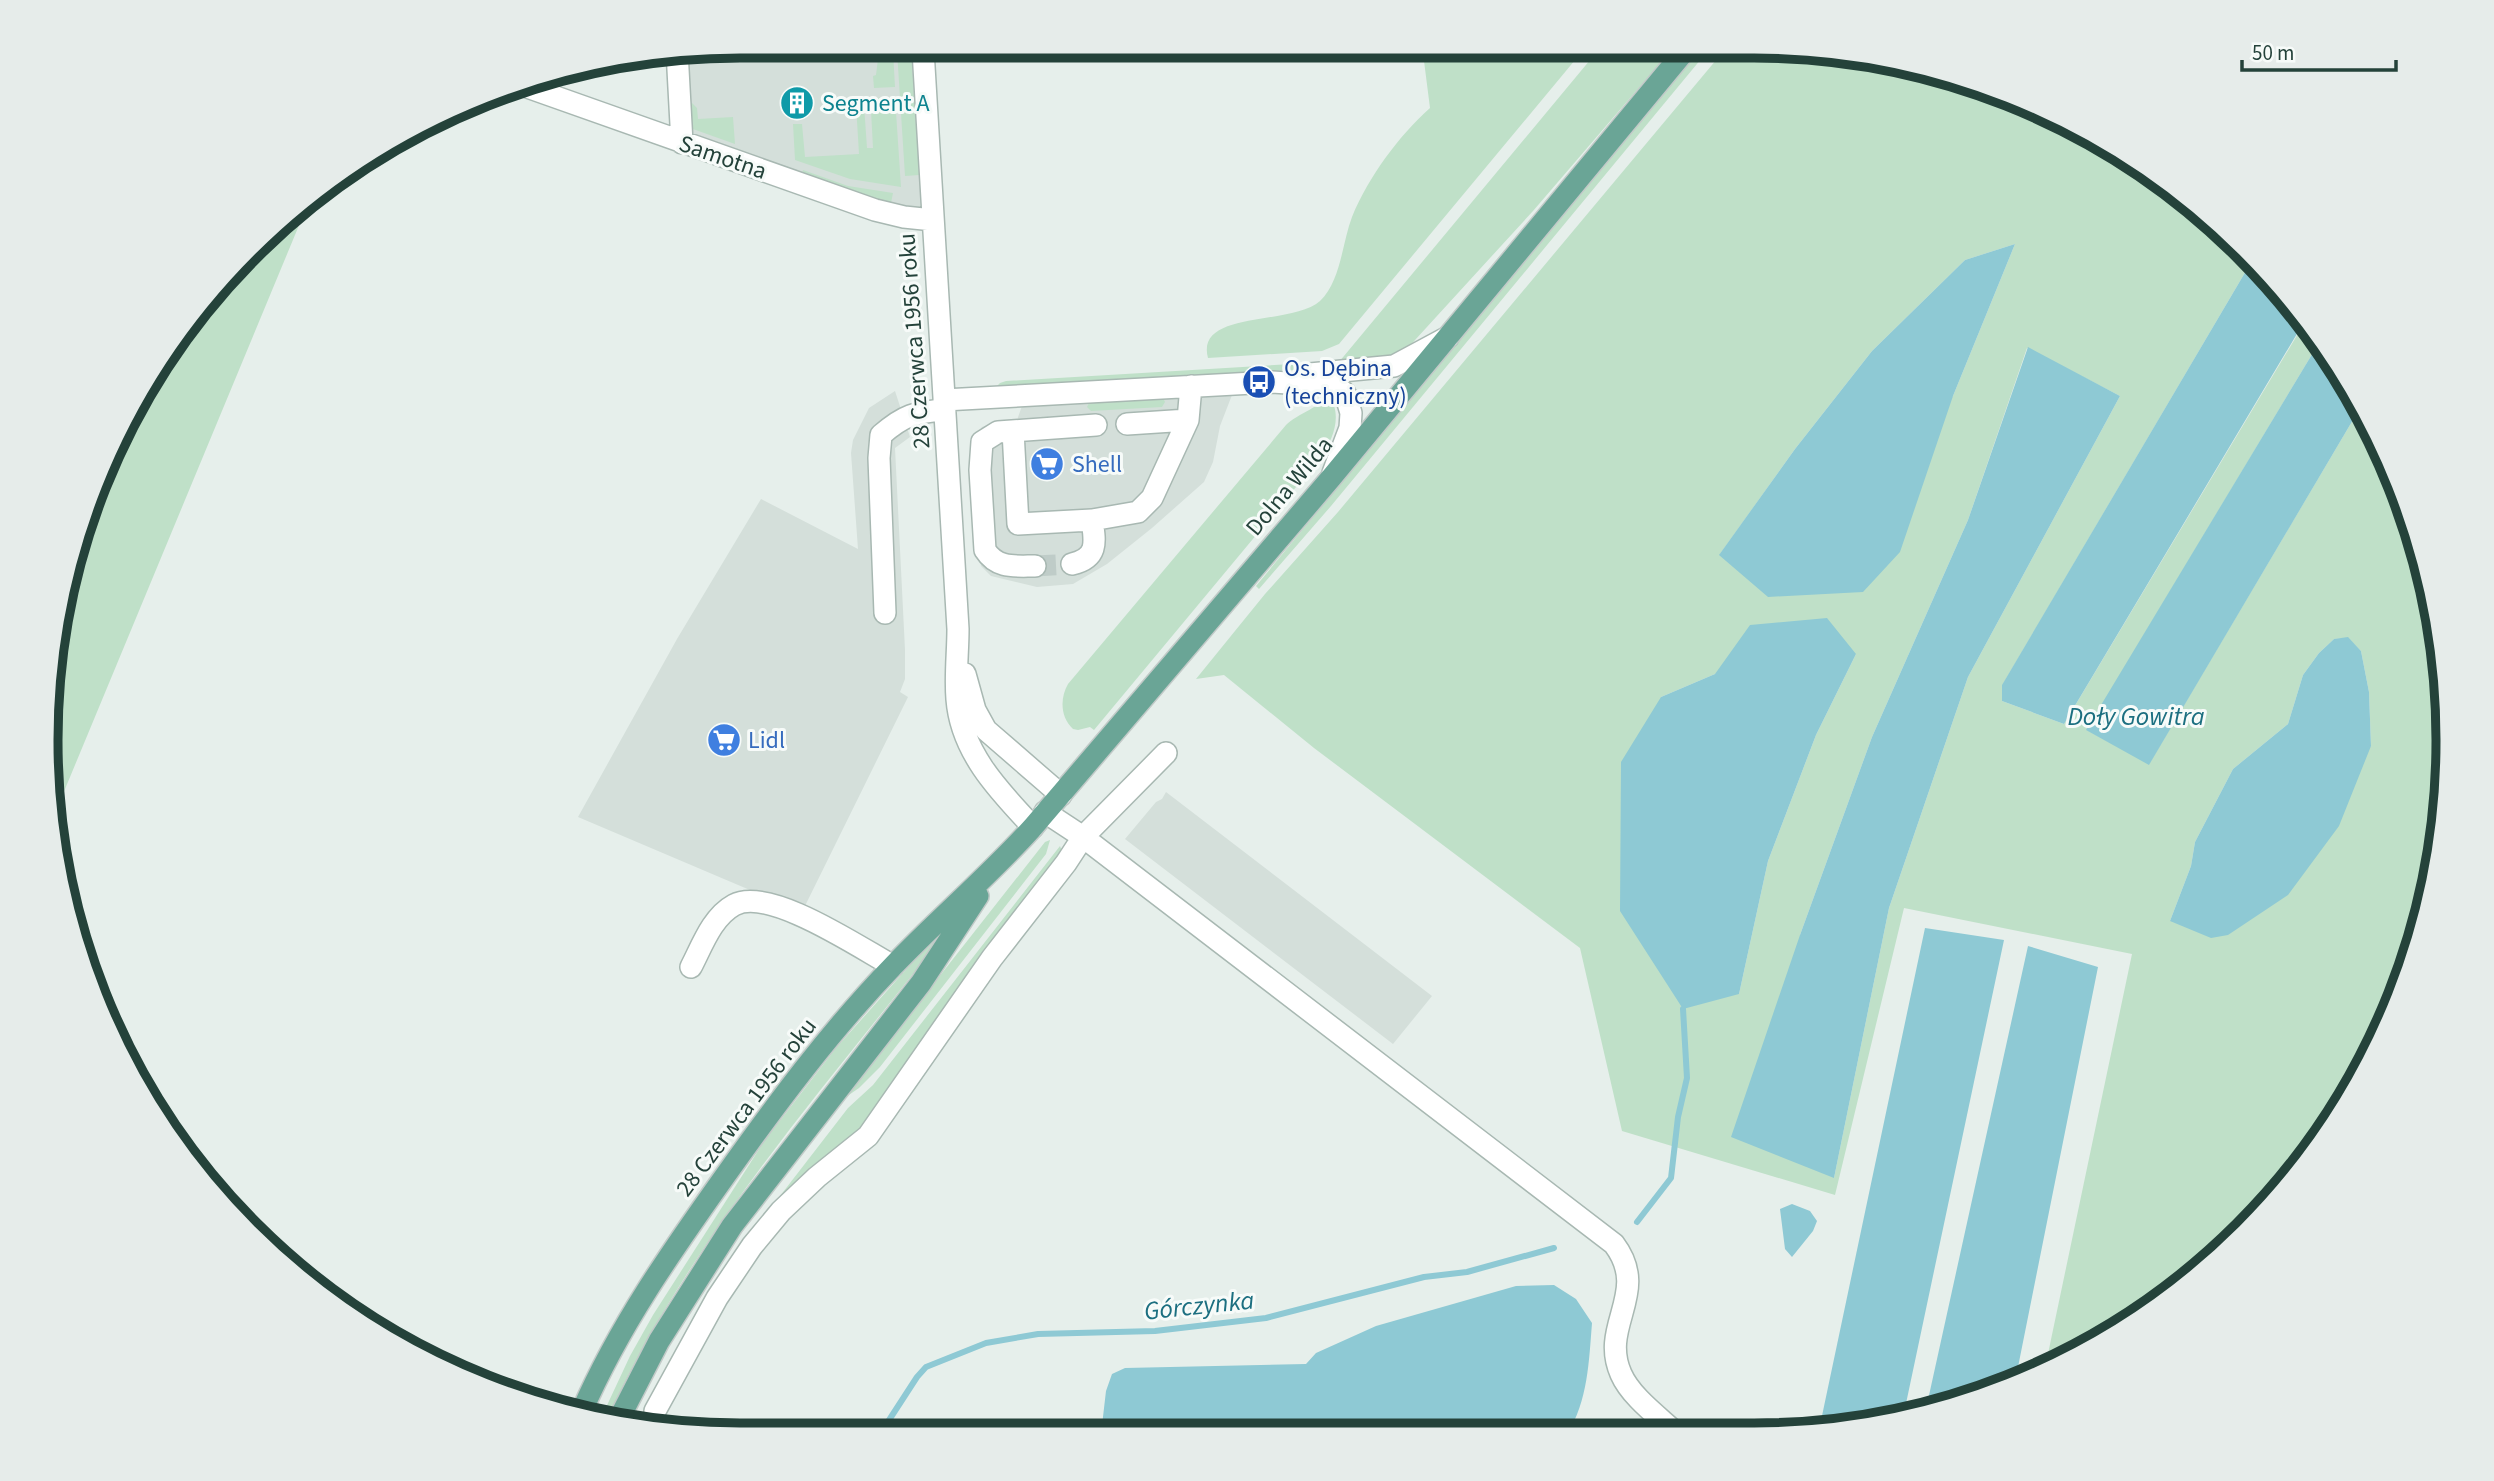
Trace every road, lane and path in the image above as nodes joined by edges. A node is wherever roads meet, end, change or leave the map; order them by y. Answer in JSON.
{"nodes":[{"id":1,"x":923,"y":58,"type":"edge"},
{"id":2,"x":1679,"y":58,"type":"edge"},
{"id":3,"x":678,"y":61,"type":"edge"},
{"id":4,"x":535,"y":90,"type":"edge"},
{"id":5,"x":682,"y":143,"type":"junction"},
{"id":6,"x":933,"y":220,"type":"junction"},
{"id":7,"x":1448,"y":337,"type":"junction"},
{"id":8,"x":1272,"y":382,"type":"junction"},
{"id":9,"x":1191,"y":386,"type":"junction"},
{"id":10,"x":1052,"y":394,"type":"junction"},
{"id":11,"x":945,"y":405,"type":"junction"},
{"id":12,"x":1188,"y":421,"type":"junction"},
{"id":13,"x":1127,"y":424,"type":"dead end"},
{"id":14,"x":1096,"y":425,"type":"dead end"},
{"id":15,"x":1055,"y":428,"type":"junction"},
{"id":16,"x":1006,"y":432,"type":"junction"},
{"id":17,"x":1331,"y":478,"type":"junction"},
{"id":18,"x":1092,"y":520,"type":"junction"},
{"id":19,"x":1072,"y":564,"type":"tunnel mouth"},
{"id":20,"x":1035,"y":566,"type":"tunnel mouth"},
{"id":21,"x":885,"y":613,"type":"dead end"},
{"id":22,"x":958,"y":629,"type":"junction"},
{"id":23,"x":1167,"y":753,"type":"dead end"},
{"id":24,"x":1060,"y":795,"type":"junction"},
{"id":25,"x":1039,"y":820,"type":"junction"},
{"id":26,"x":1083,"y":837,"type":"junction"},
{"id":27,"x":997,"y":867,"type":"junction"},
{"id":28,"x":893,"y":966,"type":"junction"},
{"id":29,"x":691,"y":967,"type":"dead end"},
{"id":30,"x":585,"y":1405,"type":"edge"},
{"id":31,"x":655,"y":1411,"type":"dead end"},
{"id":32,"x":622,"y":1412,"type":"edge"},
{"id":33,"x":1665,"y":1423,"type":"edge"}],
"edges":[{"from":1,"to":6,"type":"street","name":"28 Czerwca 1956 roku"},
{"from":2,"to":7,"type":"main road","name":"Dolna Wilda"},
{"from":3,"to":5,"type":"street"},
{"from":4,"to":5,"type":"street","name":"Samotna"},
{"from":5,"to":6,"type":"street","name":"Samotna"},
{"from":6,"to":11,"type":"street","name":"28 Czerwca 1956 roku"},
{"from":7,"to":8,"type":"street"},
{"from":7,"to":17,"type":"main road","name":"Dolna Wilda"},
{"from":8,"to":9,"type":"street"},
{"from":8,"to":17,"type":"street"},
{"from":9,"to":10,"type":"street"},
{"from":9,"to":12,"type":"street"},
{"from":10,"to":11,"type":"street"},
{"from":10,"to":15,"type":"street"},
{"from":11,"to":21,"type":"street"},
{"from":11,"to":22,"type":"street","name":"28 Czerwca 1956 roku"},
{"from":12,"to":13,"type":"street"},
{"from":12,"to":18,"type":"street"},
{"from":14,"to":15,"type":"street"},
{"from":15,"to":16,"type":"street"},
{"from":16,"to":18,"type":"street"},
{"from":16,"to":20,"type":"street"},
{"from":17,"to":24,"type":"main road","name":"Dolna Wilda"},
{"from":18,"to":19,"type":"street"},
{"from":22,"to":24,"type":"street","name":"28 Czerwca 1956 roku"},
{"from":22,"to":25,"type":"street","name":"28 Czerwca 1956 roku"},
{"from":23,"to":26,"type":"street"},
{"from":24,"to":25,"type":"main road","name":"28 Czerwca 1956 roku"},
{"from":25,"to":26,"type":"street"},
{"from":25,"to":27,"type":"main road","name":"28 Czerwca 1956 roku"},
{"from":26,"to":31,"type":"street"},
{"from":26,"to":33,"type":"street"},
{"from":27,"to":28,"type":"main road","name":"28 Czerwca 1956 roku"},
{"from":27,"to":32,"type":"main road","name":"28 Czerwca 1956 roku"},
{"from":28,"to":29,"type":"street"},
{"from":28,"to":30,"type":"main road","name":"28 Czerwca 1956 roku"}]}
